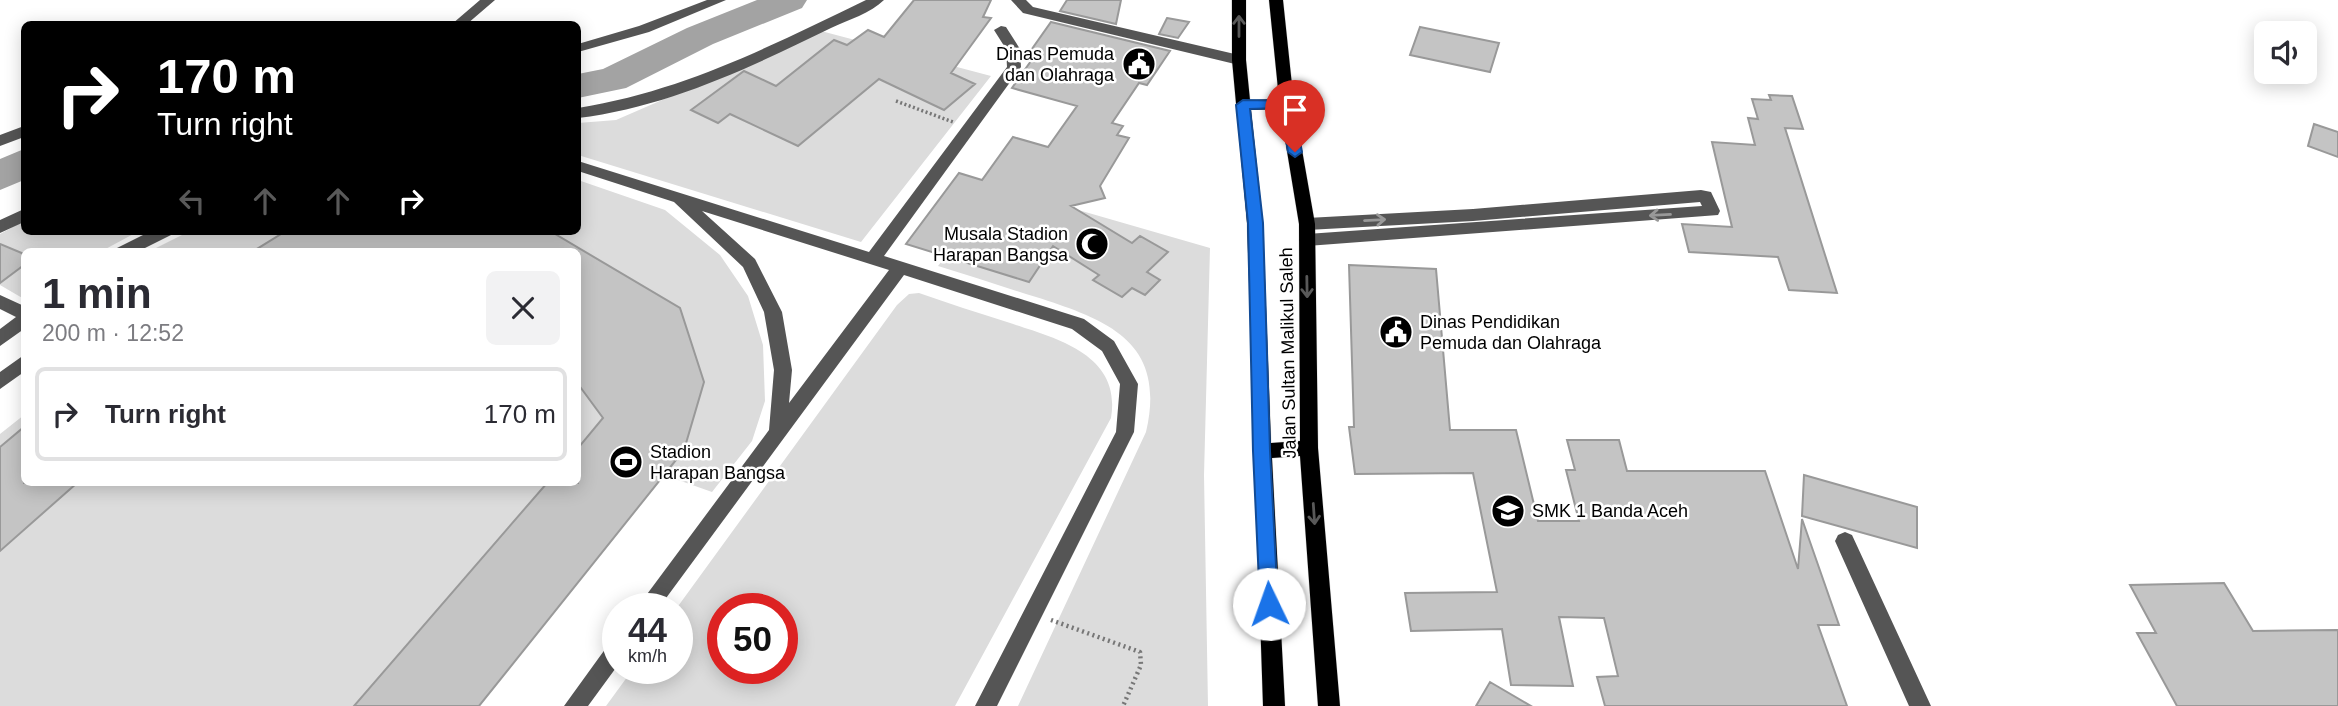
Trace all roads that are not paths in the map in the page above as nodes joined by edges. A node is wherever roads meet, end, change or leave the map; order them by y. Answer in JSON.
{"nodes":[{"id":1,"x":488,"y":0,"type":"edge"},
{"id":2,"x":719,"y":0,"type":"edge"},
{"id":3,"x":877,"y":0,"type":"edge"},
{"id":4,"x":1018,"y":0,"type":"edge"},
{"id":5,"x":1239,"y":0,"type":"edge"},
{"id":6,"x":1276,"y":0,"type":"edge"},
{"id":7,"x":464,"y":21,"type":"edge"},
{"id":8,"x":1001,"y":30,"type":"dead end"},
{"id":9,"x":581,"y":47,"type":"edge"},
{"id":10,"x":1239,"y":60,"type":"junction"},
{"id":11,"x":1287,"y":104,"type":"junction"},
{"id":12,"x":1243,"y":105,"type":"junction"},
{"id":13,"x":581,"y":113,"type":"edge"},
{"id":14,"x":21,"y":132,"type":"edge"},
{"id":15,"x":0,"y":141,"type":"edge"},
{"id":16,"x":581,"y":167,"type":"edge"},
{"id":17,"x":677,"y":197,"type":"junction"},
{"id":18,"x":21,"y":216,"type":"edge"},
{"id":19,"x":0,"y":227,"type":"edge"},
{"id":20,"x":1307,"y":232,"type":"junction"},
{"id":21,"x":157,"y":235,"type":"edge"},
{"id":22,"x":131,"y":248,"type":"edge"},
{"id":23,"x":873,"y":259,"type":"junction"},
{"id":24,"x":900,"y":268,"type":"junction"},
{"id":25,"x":0,"y":301,"type":"edge"},
{"id":26,"x":21,"y":312,"type":"edge"},
{"id":27,"x":21,"y":322,"type":"edge"},
{"id":28,"x":0,"y":339,"type":"edge"},
{"id":29,"x":21,"y":364,"type":"edge"},
{"id":30,"x":0,"y":382,"type":"edge"},
{"id":31,"x":778,"y":431,"type":"junction"},
{"id":32,"x":1309,"y":448,"type":"junction"},
{"id":33,"x":1262,"y":451,"type":"junction"},
{"id":34,"x":1845,"y":541,"type":"dead end"},
{"id":35,"x":658,"y":593,"type":"edge"},
{"id":36,"x":602,"y":670,"type":"edge"},
{"id":37,"x":575,"y":706,"type":"edge"},
{"id":38,"x":986,"y":706,"type":"edge"},
{"id":39,"x":1274,"y":706,"type":"edge"},
{"id":40,"x":1329,"y":706,"type":"edge"},
{"id":41,"x":1920,"y":706,"type":"edge"}],
"edges":[{"from":1,"to":7,"type":"street"},
{"from":2,"to":9,"type":"street"},
{"from":3,"to":13,"type":"street"},
{"from":4,"to":10,"type":"street"},
{"from":10,"to":5,"type":"main road","name":"Jalan Sultan Malikul Saleh","one_way":true},
{"from":6,"to":11,"type":"main road","name":"Jalan Sultan Malikul Saleh"},
{"from":8,"to":23,"type":"street"},
{"from":10,"to":12,"type":"main road","name":"Jalan Sultan Malikul Saleh"},
{"from":11,"to":12,"type":"main road"},
{"from":11,"to":20,"type":"main road","name":"Jalan Sultan Malikul Saleh"},
{"from":12,"to":33,"type":"main road","name":"Jalan Sultan Malikul Saleh"},
{"from":14,"to":15,"type":"street"},
{"from":16,"to":17,"type":"street"},
{"from":17,"to":23,"type":"street"},
{"from":17,"to":31,"type":"street"},
{"from":18,"to":19,"type":"street"},
{"from":20,"to":20,"type":"street","one_way":true},
{"from":20,"to":32,"type":"main road","name":"Jalan Sultan Malikul Saleh","one_way":true},
{"from":21,"to":22,"type":"street"},
{"from":23,"to":24,"type":"street"},
{"from":24,"to":31,"type":"street"},
{"from":24,"to":38,"type":"street"},
{"from":25,"to":26,"type":"street"},
{"from":27,"to":28,"type":"street"},
{"from":29,"to":30,"type":"street"},
{"from":31,"to":35,"type":"street"},
{"from":32,"to":33,"type":"main road"},
{"from":32,"to":40,"type":"main road","name":"Jalan Sultan Malikul Saleh","one_way":true},
{"from":33,"to":39,"type":"main road","name":"Jalan Sultan Malikul Saleh"},
{"from":34,"to":41,"type":"street"},
{"from":36,"to":37,"type":"street"}]}
